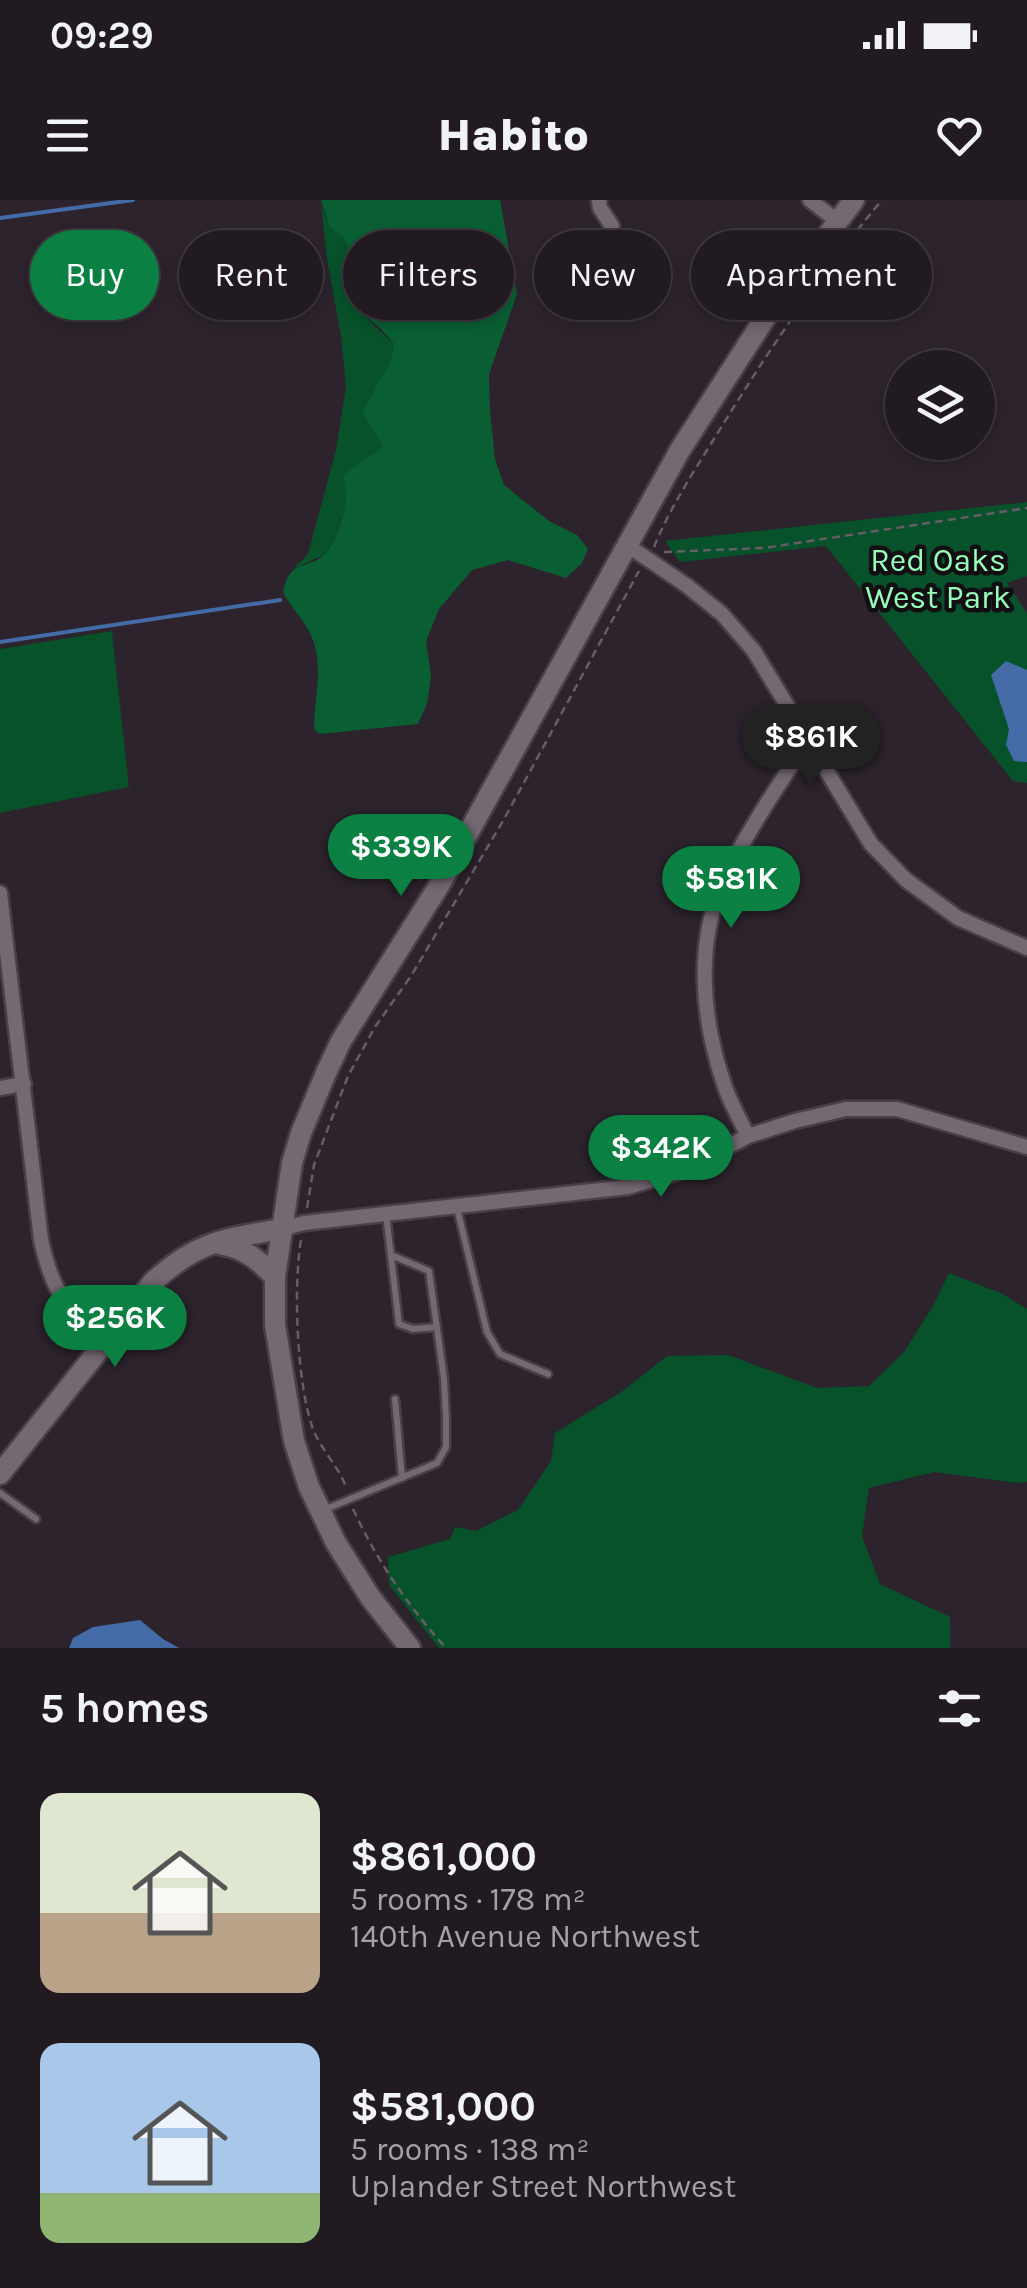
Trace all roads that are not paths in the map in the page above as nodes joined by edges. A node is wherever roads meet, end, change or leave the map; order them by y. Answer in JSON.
{"nodes":[{"id":1,"x":599,"y":200,"type":"edge"},
{"id":2,"x":810,"y":200,"type":"edge"},
{"id":3,"x":854,"y":200,"type":"edge"},
{"id":4,"x":837,"y":221,"type":"junction"},
{"id":5,"x":612,"y":226,"type":"dead end"},
{"id":6,"x":626,"y":545,"type":"junction"},
{"id":7,"x":808,"y":740,"type":"junction"},
{"id":8,"x":0,"y":893,"type":"edge"},
{"id":9,"x":1027,"y":948,"type":"edge"},
{"id":10,"x":24,"y":1084,"type":"junction"},
{"id":11,"x":0,"y":1088,"type":"edge"},
{"id":12,"x":748,"y":1136,"type":"junction"},
{"id":13,"x":1027,"y":1147,"type":"edge"},
{"id":14,"x":457,"y":1207,"type":"junction"},
{"id":15,"x":386,"y":1214,"type":"junction"},
{"id":16,"x":280,"y":1229,"type":"junction"},
{"id":17,"x":212,"y":1242,"type":"junction"},
{"id":18,"x":391,"y":1255,"type":"junction"},
{"id":19,"x":275,"y":1278,"type":"junction"},
{"id":20,"x":436,"y":1327,"type":"junction"},
{"id":21,"x":106,"y":1341,"type":"junction"},
{"id":22,"x":548,"y":1374,"type":"dead end"},
{"id":23,"x":396,"y":1400,"type":"dead end"},
{"id":24,"x":0,"y":1474,"type":"edge"},
{"id":25,"x":402,"y":1478,"type":"junction"},
{"id":26,"x":0,"y":1493,"type":"edge"},
{"id":27,"x":320,"y":1512,"type":"junction"},
{"id":28,"x":36,"y":1520,"type":"dead end"},
{"id":29,"x":410,"y":1648,"type":"edge"}],
"edges":[{"from":1,"to":5,"type":"street"},
{"from":2,"to":4,"type":"street"},
{"from":3,"to":4,"type":"street"},
{"from":4,"to":6,"type":"street"},
{"from":6,"to":7,"type":"street"},
{"from":6,"to":16,"type":"street"},
{"from":7,"to":9,"type":"street"},
{"from":7,"to":12,"type":"street"},
{"from":8,"to":10,"type":"street"},
{"from":10,"to":11,"type":"street"},
{"from":10,"to":21,"type":"street"},
{"from":12,"to":13,"type":"street"},
{"from":12,"to":14,"type":"street"},
{"from":14,"to":15,"type":"street"},
{"from":14,"to":22,"type":"lane"},
{"from":15,"to":16,"type":"street"},
{"from":15,"to":18,"type":"lane"},
{"from":16,"to":17,"type":"street"},
{"from":16,"to":19,"type":"street"},
{"from":17,"to":19,"type":"street"},
{"from":17,"to":21,"type":"street"},
{"from":18,"to":20,"type":"lane"},
{"from":18,"to":20,"type":"lane"},
{"from":19,"to":27,"type":"street"},
{"from":20,"to":25,"type":"lane"},
{"from":21,"to":24,"type":"street"},
{"from":23,"to":25,"type":"lane"},
{"from":25,"to":27,"type":"lane"},
{"from":26,"to":28,"type":"lane"},
{"from":27,"to":29,"type":"street"}]}
